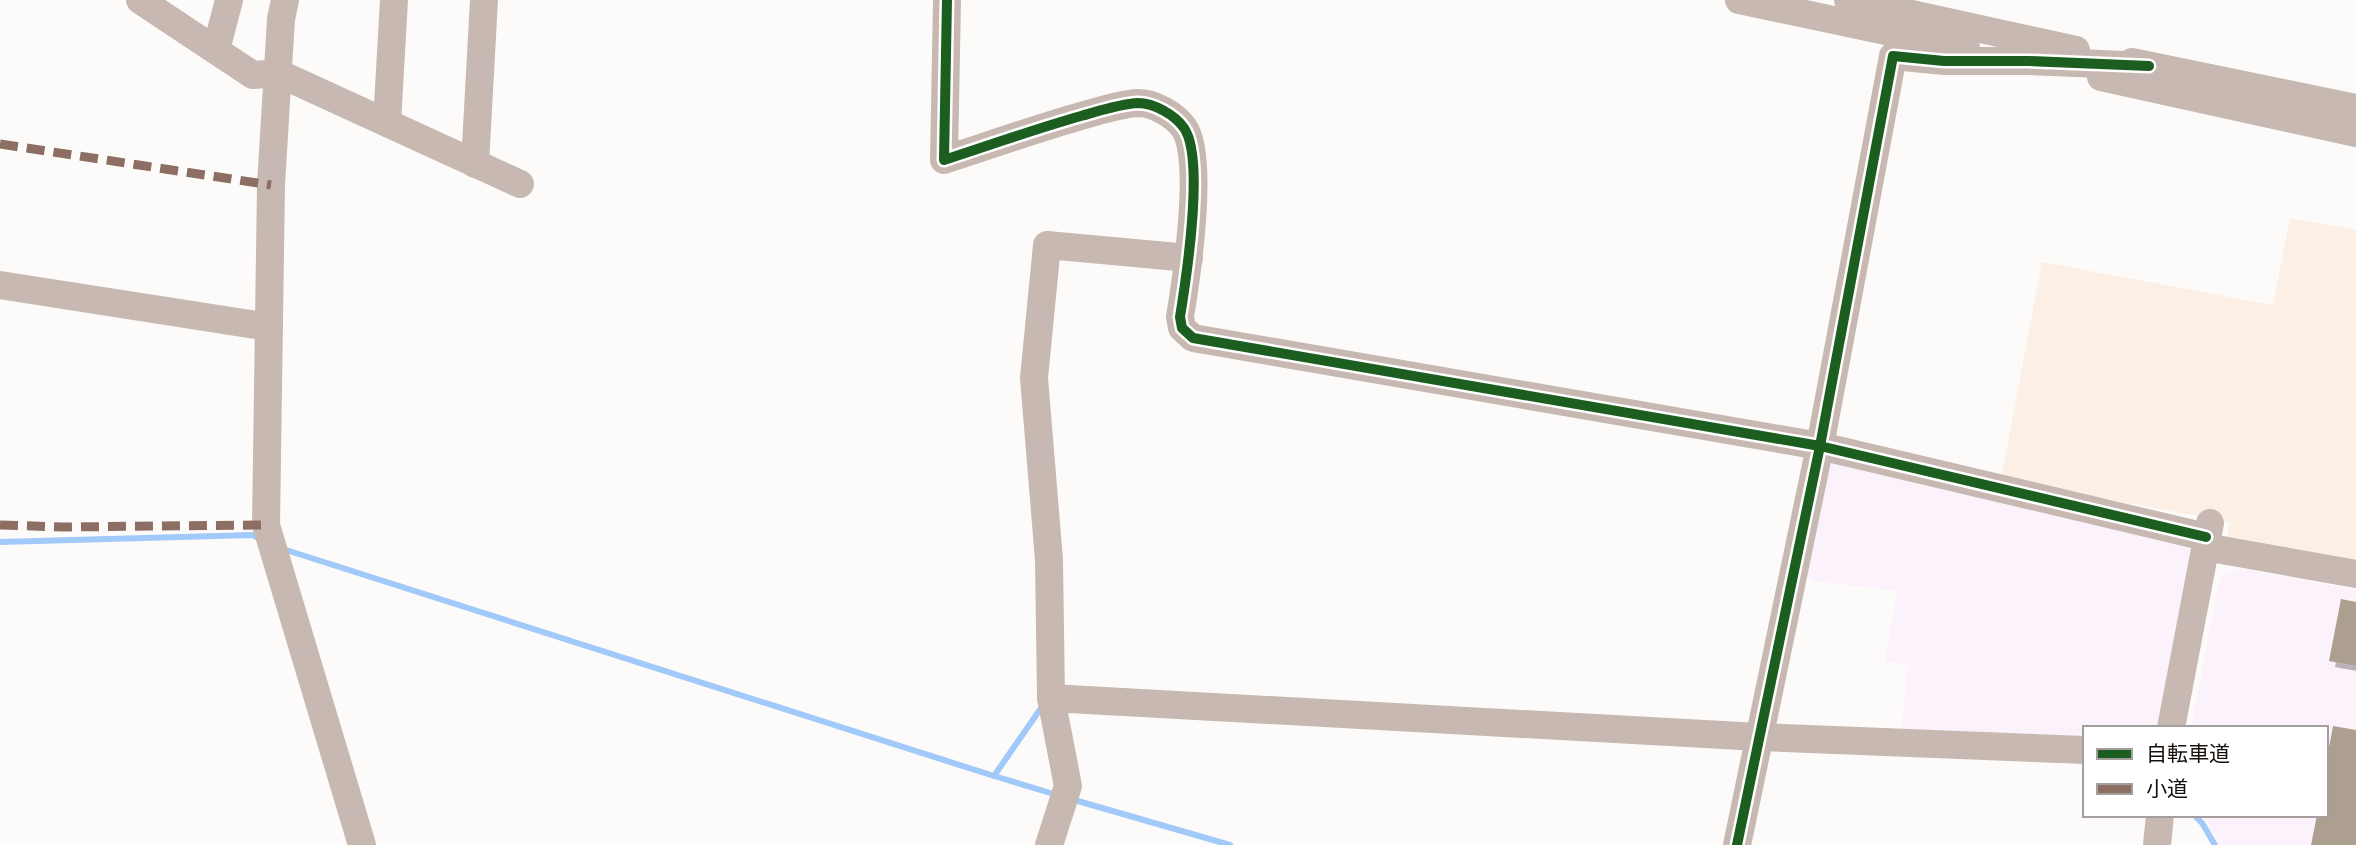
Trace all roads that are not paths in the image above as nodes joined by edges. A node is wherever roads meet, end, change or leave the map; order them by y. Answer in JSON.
{"nodes":[{"id":1,"x":140,"y":0,"type":"edge"},
{"id":2,"x":229,"y":0,"type":"edge"},
{"id":3,"x":285,"y":0,"type":"edge"},
{"id":4,"x":394,"y":0,"type":"edge"},
{"id":5,"x":484,"y":0,"type":"edge"},
{"id":6,"x":947,"y":0,"type":"edge"},
{"id":7,"x":1739,"y":0,"type":"edge"},
{"id":8,"x":1848,"y":0,"type":"edge"},
{"id":9,"x":216,"y":50,"type":"junction"},
{"id":10,"x":2029,"y":61,"type":"junction"},
{"id":11,"x":2149,"y":66,"type":"junction"},
{"id":12,"x":278,"y":73,"type":"junction"},
{"id":13,"x":2356,"y":108,"type":"edge"},
{"id":14,"x":387,"y":124,"type":"junction"},
{"id":15,"x":2356,"y":133,"type":"edge"},
{"id":16,"x":475,"y":164,"type":"junction"},
{"id":17,"x":520,"y":184,"type":"dead end"},
{"id":18,"x":1189,"y":258,"type":"junction"},
{"id":19,"x":0,"y":285,"type":"edge"},
{"id":20,"x":269,"y":327,"type":"junction"},
{"id":21,"x":1819,"y":446,"type":"junction"},
{"id":22,"x":2207,"y":536,"type":"junction"},
{"id":23,"x":2356,"y":574,"type":"edge"},
{"id":24,"x":1051,"y":698,"type":"junction"},
{"id":25,"x":2171,"y":726,"type":"edge"},
{"id":26,"x":1759,"y":737,"type":"junction"},
{"id":27,"x":2083,"y":750,"type":"edge"},
{"id":28,"x":2160,"y":817,"type":"edge"},
{"id":29,"x":362,"y":845,"type":"edge"},
{"id":30,"x":1049,"y":845,"type":"edge"},
{"id":31,"x":1737,"y":845,"type":"edge"},
{"id":32,"x":2157,"y":845,"type":"edge"}],
"edges":[{"from":1,"to":9,"type":"street"},
{"from":2,"to":9,"type":"street"},
{"from":3,"to":12,"type":"street"},
{"from":4,"to":14,"type":"street"},
{"from":5,"to":16,"type":"street"},
{"from":6,"to":18,"type":"street"},
{"from":7,"to":10,"type":"street"},
{"from":8,"to":11,"type":"street"},
{"from":9,"to":12,"type":"street"},
{"from":10,"to":11,"type":"street"},
{"from":10,"to":15,"type":"street"},
{"from":10,"to":21,"type":"street"},
{"from":11,"to":13,"type":"street"},
{"from":12,"to":14,"type":"street"},
{"from":12,"to":20,"type":"street"},
{"from":14,"to":16,"type":"street"},
{"from":16,"to":17,"type":"street"},
{"from":18,"to":21,"type":"street"},
{"from":18,"to":24,"type":"street"},
{"from":19,"to":20,"type":"street"},
{"from":20,"to":29,"type":"street"},
{"from":21,"to":22,"type":"street"},
{"from":21,"to":26,"type":"street"},
{"from":22,"to":23,"type":"street"},
{"from":22,"to":25,"type":"street"},
{"from":24,"to":26,"type":"street"},
{"from":24,"to":30,"type":"street"},
{"from":26,"to":27,"type":"street"},
{"from":26,"to":31,"type":"street"},
{"from":28,"to":32,"type":"street"}]}
